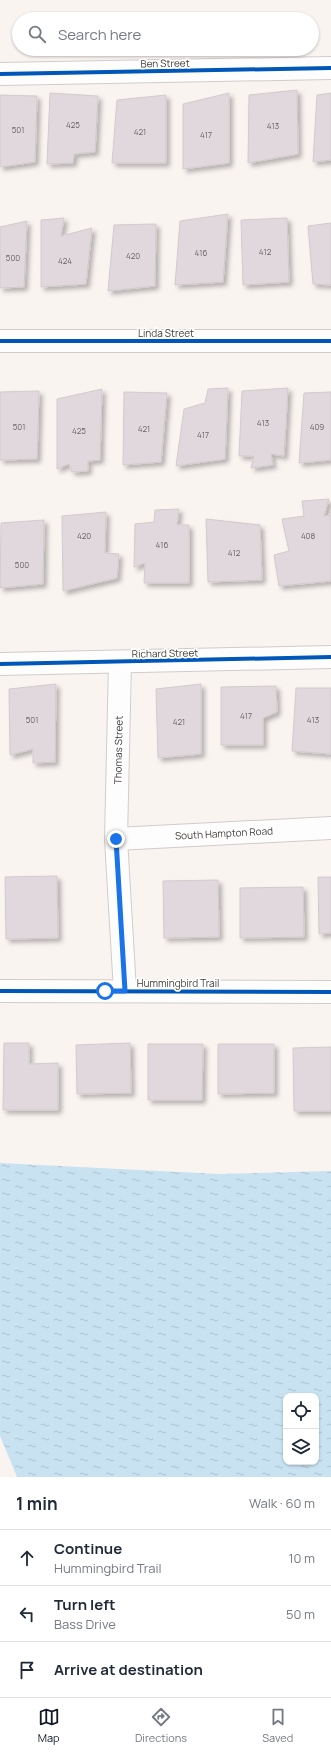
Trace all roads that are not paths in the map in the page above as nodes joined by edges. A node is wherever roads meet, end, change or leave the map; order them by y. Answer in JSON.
{"nodes":[{"id":1,"x":331,"y":68,"type":"edge"},
{"id":2,"x":0,"y":74,"type":"edge"},
{"id":3,"x":0,"y":341,"type":"edge"},
{"id":4,"x":331,"y":342,"type":"edge"},
{"id":5,"x":331,"y":657,"type":"edge"},
{"id":6,"x":120,"y":662,"type":"junction"},
{"id":7,"x":0,"y":664,"type":"edge"},
{"id":8,"x":331,"y":828,"type":"edge"},
{"id":9,"x":116,"y":839,"type":"junction"},
{"id":10,"x":0,"y":991,"type":"edge"},
{"id":11,"x":125,"y":991,"type":"junction"},
{"id":12,"x":331,"y":992,"type":"edge"}],
"edges":[{"from":1,"to":2,"type":"street","name":"Ben Street"},
{"from":3,"to":4,"type":"street","name":"Linda Street"},
{"from":5,"to":6,"type":"street","name":"Richard Street"},
{"from":6,"to":7,"type":"street","name":"Richard Street"},
{"from":6,"to":9,"type":"street","name":"Thomas Street"},
{"from":8,"to":9,"type":"street","name":"South Hampton Road"},
{"from":9,"to":11,"type":"street","name":"Thomas Street"},
{"from":10,"to":11,"type":"street","name":"Hummingbird Trail"},
{"from":11,"to":12,"type":"street","name":"Hummingbird Trail"}]}
